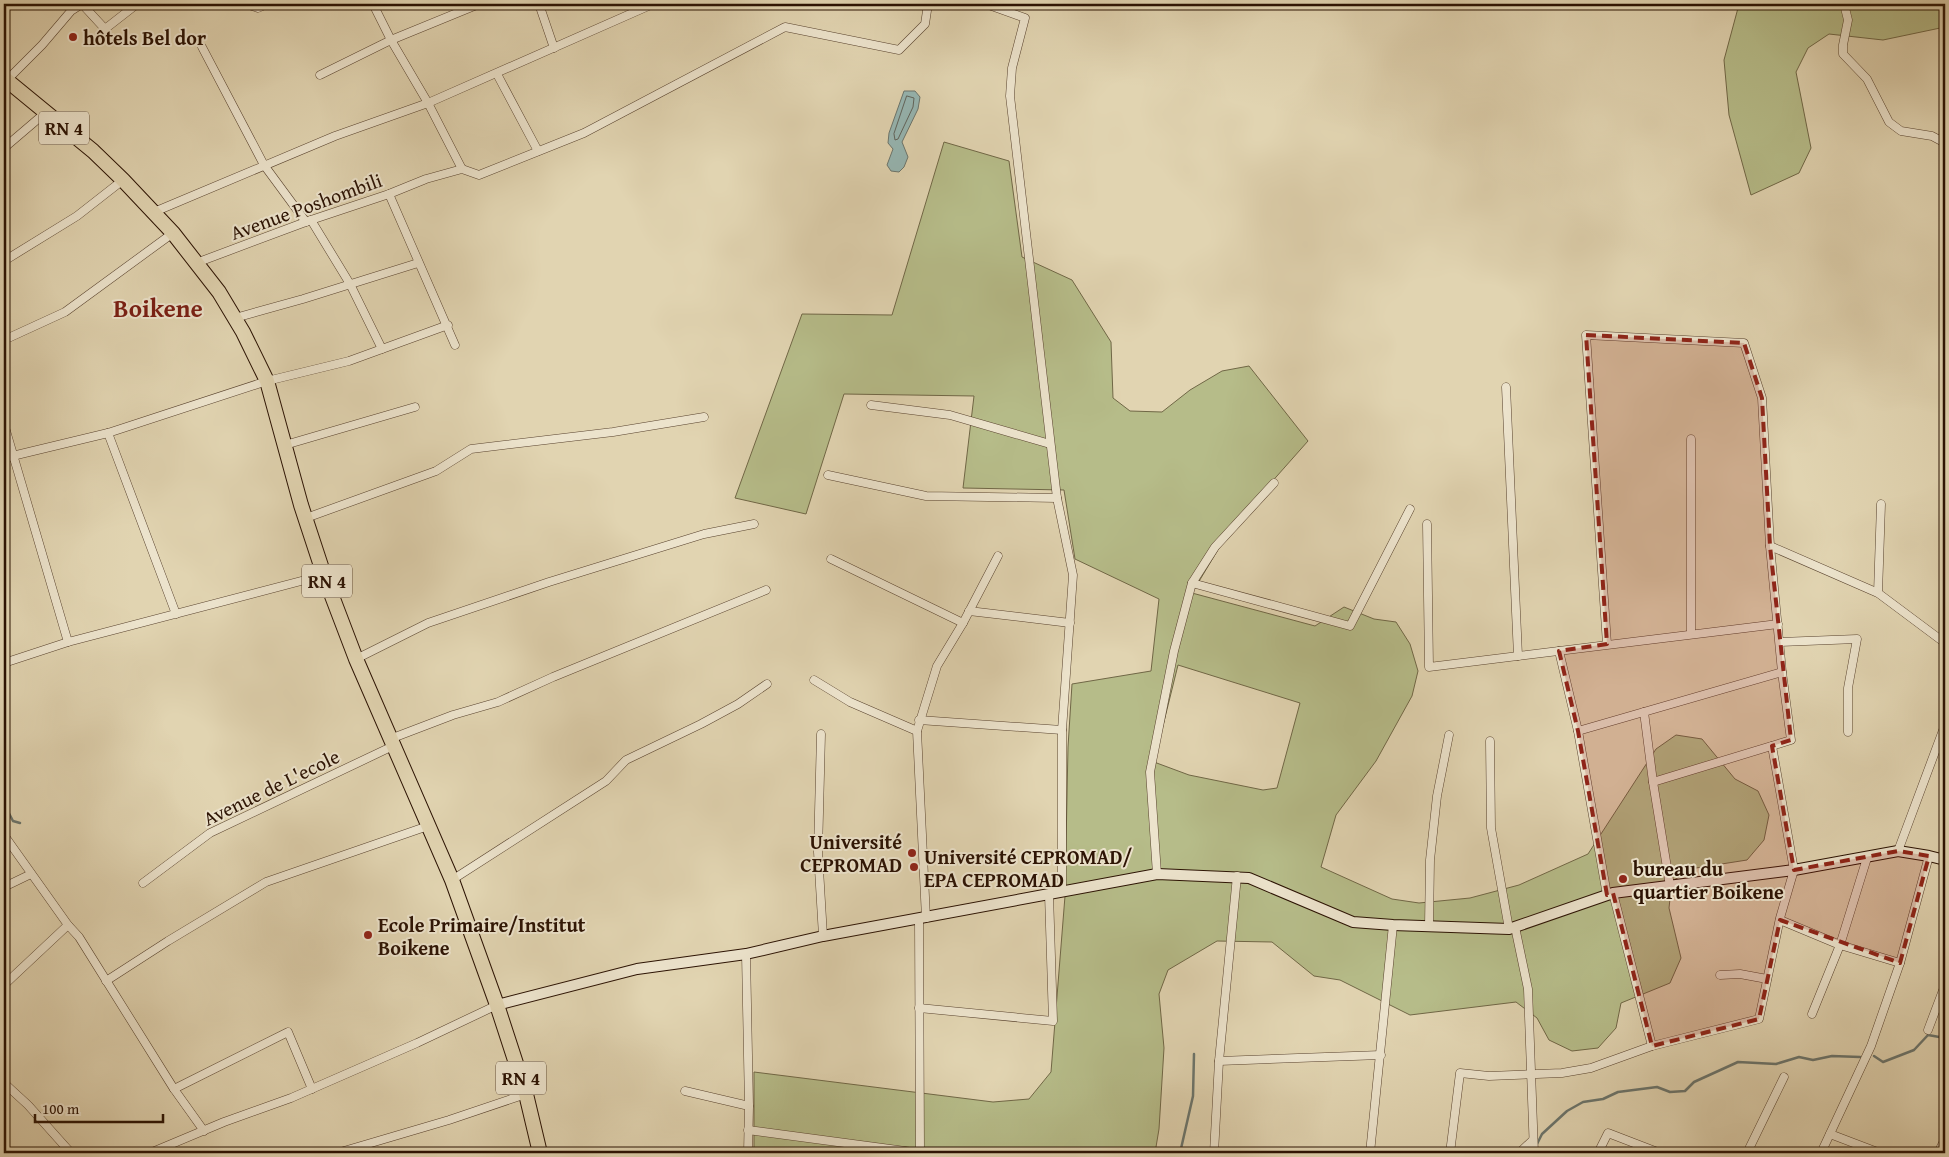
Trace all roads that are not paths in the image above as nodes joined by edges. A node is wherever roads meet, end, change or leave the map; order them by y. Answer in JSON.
{"nodes":[{"id":1,"x":137,"y":4,"type":"edge"},
{"id":2,"x":246,"y":4,"type":"edge"},
{"id":3,"x":267,"y":4,"type":"edge"},
{"id":4,"x":373,"y":4,"type":"edge"},
{"id":5,"x":479,"y":4,"type":"edge"},
{"id":6,"x":539,"y":4,"type":"edge"},
{"id":7,"x":653,"y":4,"type":"edge"},
{"id":8,"x":928,"y":4,"type":"edge"},
{"id":9,"x":986,"y":4,"type":"edge"},
{"id":10,"x":1844,"y":4,"type":"edge"},
{"id":11,"x":468,"y":5,"type":"edge"},
{"id":12,"x":391,"y":40,"type":"junction"},
{"id":13,"x":202,"y":47,"type":"dead end"},
{"id":14,"x":554,"y":48,"type":"junction"},
{"id":15,"x":320,"y":74,"type":"dead end"},
{"id":16,"x":497,"y":74,"type":"junction"},
{"id":17,"x":5,"y":79,"type":"edge"},
{"id":18,"x":428,"y":103,"type":"junction"},
{"id":19,"x":46,"y":113,"type":"junction"},
{"id":20,"x":1945,"y":143,"type":"edge"},
{"id":21,"x":4,"y":148,"type":"edge"},
{"id":22,"x":538,"y":151,"type":"junction"},
{"id":23,"x":264,"y":165,"type":"junction"},
{"id":24,"x":462,"y":169,"type":"junction"},
{"id":25,"x":124,"y":180,"type":"junction"},
{"id":26,"x":389,"y":194,"type":"junction"},
{"id":27,"x":154,"y":212,"type":"junction"},
{"id":28,"x":308,"y":221,"type":"junction"},
{"id":29,"x":173,"y":233,"type":"junction"},
{"id":30,"x":4,"y":261,"type":"edge"},
{"id":31,"x":418,"y":262,"type":"junction"},
{"id":32,"x":196,"y":263,"type":"junction"},
{"id":33,"x":350,"y":284,"type":"junction"},
{"id":34,"x":234,"y":318,"type":"junction"},
{"id":35,"x":448,"y":325,"type":"junction"},
{"id":36,"x":4,"y":340,"type":"edge"},
{"id":37,"x":456,"y":345,"type":"dead end"},
{"id":38,"x":382,"y":349,"type":"junction"},
{"id":39,"x":267,"y":381,"type":"junction"},
{"id":40,"x":1506,"y":387,"type":"dead end"},
{"id":41,"x":871,"y":405,"type":"dead end"},
{"id":42,"x":415,"y":406,"type":"dead end"},
{"id":43,"x":704,"y":417,"type":"dead end"},
{"id":44,"x":4,"y":424,"type":"edge"},
{"id":45,"x":108,"y":434,"type":"junction"},
{"id":46,"x":1691,"y":439,"type":"dead end"},
{"id":47,"x":1050,"y":444,"type":"junction"},
{"id":48,"x":285,"y":445,"type":"junction"},
{"id":49,"x":14,"y":456,"type":"junction"},
{"id":50,"x":4,"y":458,"type":"edge"},
{"id":51,"x":828,"y":475,"type":"dead end"},
{"id":52,"x":1274,"y":483,"type":"dead end"},
{"id":53,"x":1057,"y":498,"type":"junction"},
{"id":54,"x":1881,"y":504,"type":"dead end"},
{"id":55,"x":1410,"y":509,"type":"dead end"},
{"id":56,"x":306,"y":518,"type":"junction"},
{"id":57,"x":754,"y":524,"type":"dead end"},
{"id":58,"x":1427,"y":524,"type":"dead end"},
{"id":59,"x":1770,"y":546,"type":"junction"},
{"id":60,"x":998,"y":556,"type":"dead end"},
{"id":61,"x":831,"y":559,"type":"dead end"},
{"id":62,"x":324,"y":575,"type":"junction"},
{"id":63,"x":1192,"y":583,"type":"junction"},
{"id":64,"x":766,"y":590,"type":"dead end"},
{"id":65,"x":1878,"y":593,"type":"junction"},
{"id":66,"x":969,"y":611,"type":"junction"},
{"id":67,"x":176,"y":614,"type":"junction"},
{"id":68,"x":963,"y":622,"type":"junction"},
{"id":69,"x":1070,"y":623,"type":"junction"},
{"id":70,"x":1778,"y":624,"type":"junction"},
{"id":71,"x":1691,"y":634,"type":"junction"},
{"id":72,"x":68,"y":642,"type":"junction"},
{"id":73,"x":1780,"y":642,"type":"junction"},
{"id":74,"x":1607,"y":644,"type":"junction"},
{"id":75,"x":1945,"y":644,"type":"edge"},
{"id":76,"x":1559,"y":652,"type":"junction"},
{"id":77,"x":1518,"y":656,"type":"junction"},
{"id":78,"x":356,"y":659,"type":"junction"},
{"id":79,"x":4,"y":662,"type":"edge"},
{"id":80,"x":1782,"y":672,"type":"junction"},
{"id":81,"x":814,"y":680,"type":"dead end"},
{"id":82,"x":767,"y":684,"type":"dead end"},
{"id":83,"x":1644,"y":712,"type":"junction"},
{"id":84,"x":919,"y":720,"type":"junction"},
{"id":85,"x":1945,"y":725,"type":"edge"},
{"id":86,"x":1062,"y":730,"type":"junction"},
{"id":87,"x":917,"y":731,"type":"junction"},
{"id":88,"x":1578,"y":731,"type":"junction"},
{"id":89,"x":1848,"y":732,"type":"dead end"},
{"id":90,"x":821,"y":734,"type":"dead end"},
{"id":91,"x":1449,"y":735,"type":"dead end"},
{"id":92,"x":1490,"y":741,"type":"dead end"},
{"id":93,"x":392,"y":743,"type":"junction"},
{"id":94,"x":1772,"y":746,"type":"junction"},
{"id":95,"x":1653,"y":782,"type":"junction"},
{"id":96,"x":428,"y":826,"type":"junction"},
{"id":97,"x":4,"y":835,"type":"edge"},
{"id":98,"x":1898,"y":852,"type":"junction"},
{"id":99,"x":1929,"y":856,"type":"junction"},
{"id":100,"x":1867,"y":858,"type":"junction"},
{"id":101,"x":1945,"y":860,"type":"edge"},
{"id":102,"x":1794,"y":870,"type":"junction"},
{"id":103,"x":31,"y":874,"type":"junction"},
{"id":104,"x":1157,"y":874,"type":"junction"},
{"id":105,"x":1237,"y":876,"type":"junction"},
{"id":106,"x":452,"y":880,"type":"junction"},
{"id":107,"x":143,"y":883,"type":"dead end"},
{"id":108,"x":4,"y":886,"type":"edge"},
{"id":109,"x":1670,"y":886,"type":"junction"},
{"id":110,"x":1062,"y":892,"type":"junction"},
{"id":111,"x":1049,"y":894,"type":"junction"},
{"id":112,"x":1610,"y":894,"type":"junction"},
{"id":113,"x":922,"y":918,"type":"junction"},
{"id":114,"x":1780,"y":920,"type":"junction"},
{"id":115,"x":68,"y":925,"type":"junction"},
{"id":116,"x":1393,"y":925,"type":"junction"},
{"id":117,"x":1429,"y":927,"type":"junction"},
{"id":118,"x":1512,"y":928,"type":"junction"},
{"id":119,"x":822,"y":936,"type":"junction"},
{"id":120,"x":1840,"y":945,"type":"junction"},
{"id":121,"x":746,"y":954,"type":"junction"},
{"id":122,"x":1900,"y":962,"type":"junction"},
{"id":123,"x":1720,"y":975,"type":"dead end"},
{"id":124,"x":1767,"y":980,"type":"junction"},
{"id":125,"x":106,"y":981,"type":"junction"},
{"id":126,"x":4,"y":985,"type":"edge"},
{"id":127,"x":1945,"y":985,"type":"edge"},
{"id":128,"x":497,"y":1005,"type":"junction"},
{"id":129,"x":920,"y":1008,"type":"junction"},
{"id":130,"x":1812,"y":1014,"type":"dead end"},
{"id":131,"x":1928,"y":1030,"type":"dead end"},
{"id":132,"x":1652,"y":1046,"type":"junction"},
{"id":133,"x":1381,"y":1055,"type":"junction"},
{"id":134,"x":1219,"y":1061,"type":"junction"},
{"id":135,"x":1532,"y":1073,"type":"junction"},
{"id":136,"x":1784,"y":1078,"type":"dead end"},
{"id":137,"x":4,"y":1083,"type":"edge"},
{"id":138,"x":312,"y":1089,"type":"junction"},
{"id":139,"x":174,"y":1090,"type":"junction"},
{"id":140,"x":685,"y":1091,"type":"dead end"},
{"id":141,"x":526,"y":1094,"type":"junction"},
{"id":142,"x":749,"y":1106,"type":"junction"},
{"id":143,"x":748,"y":1130,"type":"junction"},
{"id":144,"x":204,"y":1131,"type":"junction"},
{"id":145,"x":1830,"y":1134,"type":"junction"},
{"id":146,"x":1945,"y":1139,"type":"edge"},
{"id":147,"x":1534,"y":1146,"type":"edge"},
{"id":148,"x":71,"y":1153,"type":"edge"},
{"id":149,"x":150,"y":1153,"type":"edge"},
{"id":150,"x":337,"y":1153,"type":"edge"},
{"id":151,"x":540,"y":1153,"type":"edge"},
{"id":152,"x":748,"y":1153,"type":"edge"},
{"id":153,"x":1214,"y":1153,"type":"edge"},
{"id":154,"x":1370,"y":1153,"type":"edge"},
{"id":155,"x":1450,"y":1153,"type":"edge"},
{"id":156,"x":1519,"y":1153,"type":"edge"},
{"id":157,"x":1598,"y":1153,"type":"edge"},
{"id":158,"x":1660,"y":1153,"type":"edge"},
{"id":159,"x":1746,"y":1153,"type":"edge"},
{"id":160,"x":1821,"y":1153,"type":"edge"},
{"id":161,"x":1880,"y":1153,"type":"edge"},
{"id":162,"x":1938,"y":1153,"type":"edge"}],
"edges":[{"from":1,"to":17,"type":"street"},
{"from":2,"to":3,"type":"street"},
{"from":4,"to":12,"type":"street"},
{"from":5,"to":11,"type":"street"},
{"from":6,"to":14,"type":"street"},
{"from":7,"to":14,"type":"street"},
{"from":8,"to":22,"type":"street"},
{"from":9,"to":47,"type":"street"},
{"from":10,"to":20,"type":"street"},
{"from":11,"to":12,"type":"street"},
{"from":12,"to":15,"type":"street"},
{"from":12,"to":18,"type":"street"},
{"from":13,"to":23,"type":"street"},
{"from":14,"to":16,"type":"street"},
{"from":16,"to":18,"type":"street"},
{"from":16,"to":22,"type":"street"},
{"from":17,"to":19,"type":"highway","number":"RN 4"},
{"from":18,"to":23,"type":"street"},
{"from":18,"to":24,"type":"street"},
{"from":19,"to":21,"type":"street"},
{"from":19,"to":25,"type":"highway","number":"RN 4"},
{"from":22,"to":24,"type":"street"},
{"from":23,"to":27,"type":"street"},
{"from":23,"to":28,"type":"street"},
{"from":24,"to":26,"type":"street","name":"Avenue Poshombili"},
{"from":25,"to":27,"type":"highway","number":"RN 4"},
{"from":25,"to":30,"type":"street"},
{"from":26,"to":28,"type":"street","name":"Avenue Poshombili"},
{"from":26,"to":31,"type":"street"},
{"from":27,"to":29,"type":"highway","number":"RN 4"},
{"from":28,"to":32,"type":"street","name":"Avenue Poshombili"},
{"from":28,"to":33,"type":"street"},
{"from":29,"to":32,"type":"highway","number":"RN 4"},
{"from":29,"to":36,"type":"street"},
{"from":31,"to":33,"type":"street"},
{"from":31,"to":35,"type":"street"},
{"from":32,"to":34,"type":"highway","number":"RN 4"},
{"from":33,"to":34,"type":"street"},
{"from":33,"to":38,"type":"street"},
{"from":34,"to":39,"type":"highway","number":"RN 4"},
{"from":35,"to":37,"type":"street"},
{"from":35,"to":38,"type":"street"},
{"from":38,"to":39,"type":"street"},
{"from":39,"to":45,"type":"street"},
{"from":39,"to":48,"type":"highway","number":"RN 4"},
{"from":40,"to":77,"type":"street"},
{"from":41,"to":47,"type":"street"},
{"from":42,"to":48,"type":"street"},
{"from":43,"to":56,"type":"street"},
{"from":44,"to":49,"type":"street"},
{"from":45,"to":49,"type":"street"},
{"from":45,"to":67,"type":"street"},
{"from":46,"to":71,"type":"street"},
{"from":47,"to":53,"type":"street"},
{"from":48,"to":56,"type":"highway","number":"RN 4"},
{"from":49,"to":50,"type":"street"},
{"from":49,"to":72,"type":"street"},
{"from":51,"to":53,"type":"street"},
{"from":52,"to":63,"type":"street"},
{"from":53,"to":69,"type":"street"},
{"from":54,"to":65,"type":"street"},
{"from":55,"to":63,"type":"street"},
{"from":56,"to":62,"type":"highway","number":"RN 4"},
{"from":57,"to":78,"type":"street"},
{"from":58,"to":77,"type":"street"},
{"from":59,"to":65,"type":"street"},
{"from":59,"to":70,"type":"street"},
{"from":59,"to":74,"type":"street"},
{"from":60,"to":66,"type":"street"},
{"from":61,"to":68,"type":"street"},
{"from":62,"to":67,"type":"street"},
{"from":62,"to":78,"type":"highway","number":"RN 4"},
{"from":63,"to":104,"type":"street"},
{"from":64,"to":93,"type":"street","name":"Avenue de L'ecole"},
{"from":65,"to":75,"type":"street"},
{"from":66,"to":68,"type":"street"},
{"from":66,"to":69,"type":"street"},
{"from":67,"to":72,"type":"street"},
{"from":68,"to":84,"type":"street"},
{"from":69,"to":86,"type":"street"},
{"from":70,"to":71,"type":"street"},
{"from":70,"to":73,"type":"street"},
{"from":71,"to":74,"type":"street"},
{"from":72,"to":79,"type":"street"},
{"from":73,"to":80,"type":"street"},
{"from":73,"to":89,"type":"street"},
{"from":74,"to":76,"type":"street"},
{"from":76,"to":77,"type":"street"},
{"from":76,"to":88,"type":"street"},
{"from":78,"to":93,"type":"highway","number":"RN 4"},
{"from":80,"to":83,"type":"street"},
{"from":80,"to":94,"type":"street"},
{"from":81,"to":87,"type":"street"},
{"from":82,"to":106,"type":"street"},
{"from":83,"to":88,"type":"street"},
{"from":83,"to":95,"type":"street"},
{"from":84,"to":86,"type":"street"},
{"from":84,"to":87,"type":"street"},
{"from":85,"to":98,"type":"street"},
{"from":86,"to":110,"type":"street"},
{"from":87,"to":113,"type":"street"},
{"from":88,"to":112,"type":"street"},
{"from":90,"to":119,"type":"street"},
{"from":91,"to":117,"type":"street"},
{"from":92,"to":118,"type":"street"},
{"from":93,"to":96,"type":"highway","number":"RN 4"},
{"from":93,"to":107,"type":"street","name":"Avenue de L'ecole"},
{"from":94,"to":95,"type":"street"},
{"from":94,"to":102,"type":"street"},
{"from":95,"to":109,"type":"street"},
{"from":96,"to":106,"type":"highway","number":"RN 4"},
{"from":96,"to":125,"type":"street"},
{"from":97,"to":103,"type":"street"},
{"from":98,"to":99,"type":"street"},
{"from":98,"to":100,"type":"street"},
{"from":99,"to":101,"type":"street"},
{"from":99,"to":122,"type":"street"},
{"from":100,"to":102,"type":"street"},
{"from":100,"to":120,"type":"street"},
{"from":102,"to":109,"type":"street"},
{"from":102,"to":114,"type":"street"},
{"from":103,"to":108,"type":"street"},
{"from":103,"to":115,"type":"street"},
{"from":104,"to":105,"type":"street"},
{"from":104,"to":110,"type":"street"},
{"from":105,"to":116,"type":"street"},
{"from":105,"to":134,"type":"street"},
{"from":106,"to":128,"type":"highway","number":"RN 4"},
{"from":109,"to":112,"type":"street"},
{"from":110,"to":111,"type":"street"},
{"from":111,"to":113,"type":"street"},
{"from":111,"to":129,"type":"street"},
{"from":112,"to":118,"type":"street"},
{"from":112,"to":132,"type":"street"},
{"from":113,"to":119,"type":"street"},
{"from":113,"to":129,"type":"street"},
{"from":114,"to":120,"type":"street"},
{"from":114,"to":124,"type":"street"},
{"from":115,"to":125,"type":"street"},
{"from":115,"to":126,"type":"street"},
{"from":116,"to":117,"type":"street"},
{"from":116,"to":133,"type":"street"},
{"from":117,"to":118,"type":"street"},
{"from":118,"to":135,"type":"street"},
{"from":119,"to":121,"type":"street"},
{"from":120,"to":122,"type":"street"},
{"from":120,"to":130,"type":"street"},
{"from":121,"to":128,"type":"street"},
{"from":121,"to":142,"type":"street"},
{"from":122,"to":145,"type":"street"},
{"from":123,"to":124,"type":"street"},
{"from":124,"to":132,"type":"street"},
{"from":125,"to":139,"type":"street"},
{"from":127,"to":131,"type":"street"},
{"from":128,"to":138,"type":"street"},
{"from":128,"to":141,"type":"highway","number":"RN 4"},
{"from":129,"to":143,"type":"street"},
{"from":132,"to":135,"type":"street"},
{"from":133,"to":134,"type":"street"},
{"from":133,"to":154,"type":"street"},
{"from":134,"to":153,"type":"street"},
{"from":135,"to":147,"type":"street"},
{"from":135,"to":155,"type":"street"},
{"from":136,"to":159,"type":"street"},
{"from":137,"to":148,"type":"street"},
{"from":138,"to":139,"type":"street"},
{"from":138,"to":144,"type":"street"},
{"from":139,"to":144,"type":"street"},
{"from":140,"to":142,"type":"street"},
{"from":141,"to":150,"type":"street"},
{"from":141,"to":151,"type":"highway","number":"RN 4"},
{"from":142,"to":143,"type":"street"},
{"from":143,"to":152,"type":"street"},
{"from":144,"to":149,"type":"street"},
{"from":145,"to":160,"type":"street"},
{"from":145,"to":161,"type":"street"},
{"from":146,"to":162,"type":"street"},
{"from":147,"to":156,"type":"street"},
{"from":157,"to":158,"type":"street"}]}
